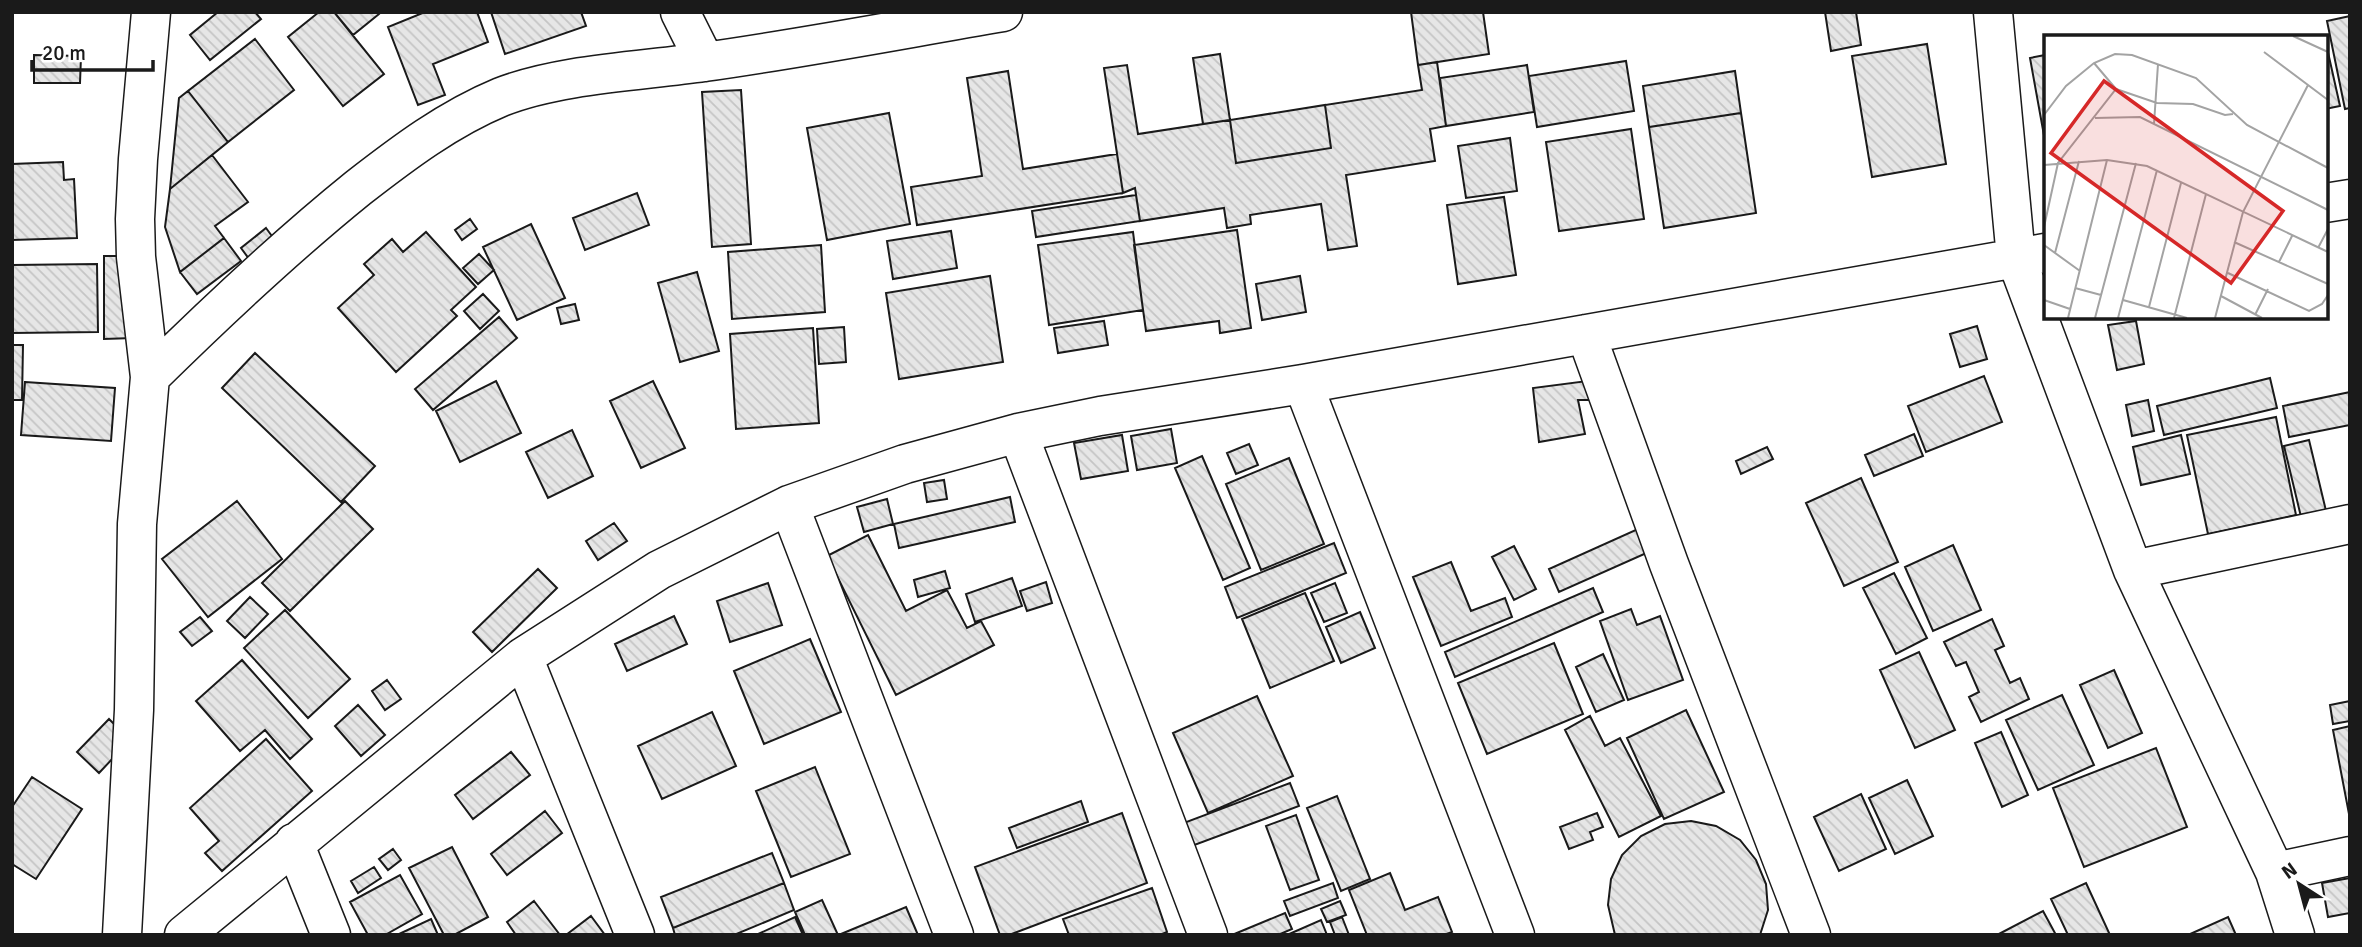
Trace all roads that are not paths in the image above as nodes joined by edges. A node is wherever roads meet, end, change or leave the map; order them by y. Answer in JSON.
{"nodes":[{"id":1,"x":151,"y":12,"type":"edge"},
{"id":2,"x":680,"y":12,"type":"edge"},
{"id":3,"x":1003,"y":12,"type":"edge"},
{"id":4,"x":1993,"y":12,"type":"edge"},
{"id":5,"x":705,"y":62,"type":"junction"},
{"id":6,"x":2350,"y":199,"type":"edge"},
{"id":7,"x":2327,"y":203,"type":"edge"},
{"id":8,"x":2031,"y":256,"type":"edge"},
{"id":9,"x":2044,"y":296,"type":"edge"},
{"id":10,"x":2051,"y":318,"type":"edge"},
{"id":11,"x":1586,"y":334,"type":"junction"},
{"id":12,"x":150,"y":377,"type":"junction"},
{"id":13,"x":1303,"y":384,"type":"junction"},
{"id":14,"x":1018,"y":433,"type":"junction"},
{"id":15,"x":789,"y":505,"type":"junction"},
{"id":16,"x":2350,"y":524,"type":"edge"},
{"id":17,"x":2133,"y":570,"type":"junction"},
{"id":18,"x":523,"y":657,"type":"junction"},
{"id":19,"x":294,"y":843,"type":"junction"},
{"id":20,"x":2350,"y":856,"type":"edge"},
{"id":21,"x":2275,"y":872,"type":"junction"},
{"id":22,"x":122,"y":935,"type":"edge"},
{"id":23,"x":184,"y":935,"type":"edge"},
{"id":24,"x":331,"y":935,"type":"edge"},
{"id":25,"x":635,"y":935,"type":"edge"},
{"id":26,"x":954,"y":935,"type":"edge"},
{"id":27,"x":1208,"y":935,"type":"edge"},
{"id":28,"x":1516,"y":935,"type":"edge"},
{"id":29,"x":1811,"y":935,"type":"edge"},
{"id":30,"x":2294,"y":935,"type":"edge"}],
"edges":[{"from":1,"to":12,"type":"street"},
{"from":2,"to":5,"type":"street"},
{"from":3,"to":5,"type":"street"},
{"from":4,"to":8,"type":"street"},
{"from":5,"to":12,"type":"street"},
{"from":6,"to":7,"type":"street"},
{"from":8,"to":9,"type":"street"},
{"from":8,"to":11,"type":"street"},
{"from":10,"to":17,"type":"street"},
{"from":11,"to":13,"type":"street"},
{"from":11,"to":29,"type":"street"},
{"from":12,"to":22,"type":"street"},
{"from":13,"to":14,"type":"street"},
{"from":13,"to":28,"type":"street"},
{"from":14,"to":15,"type":"street"},
{"from":14,"to":27,"type":"street"},
{"from":15,"to":18,"type":"street"},
{"from":15,"to":26,"type":"street"},
{"from":16,"to":17,"type":"street"},
{"from":17,"to":21,"type":"street"},
{"from":18,"to":19,"type":"street"},
{"from":18,"to":25,"type":"street"},
{"from":19,"to":23,"type":"street"},
{"from":19,"to":24,"type":"street"},
{"from":20,"to":21,"type":"street"},
{"from":21,"to":30,"type":"street"}]}
